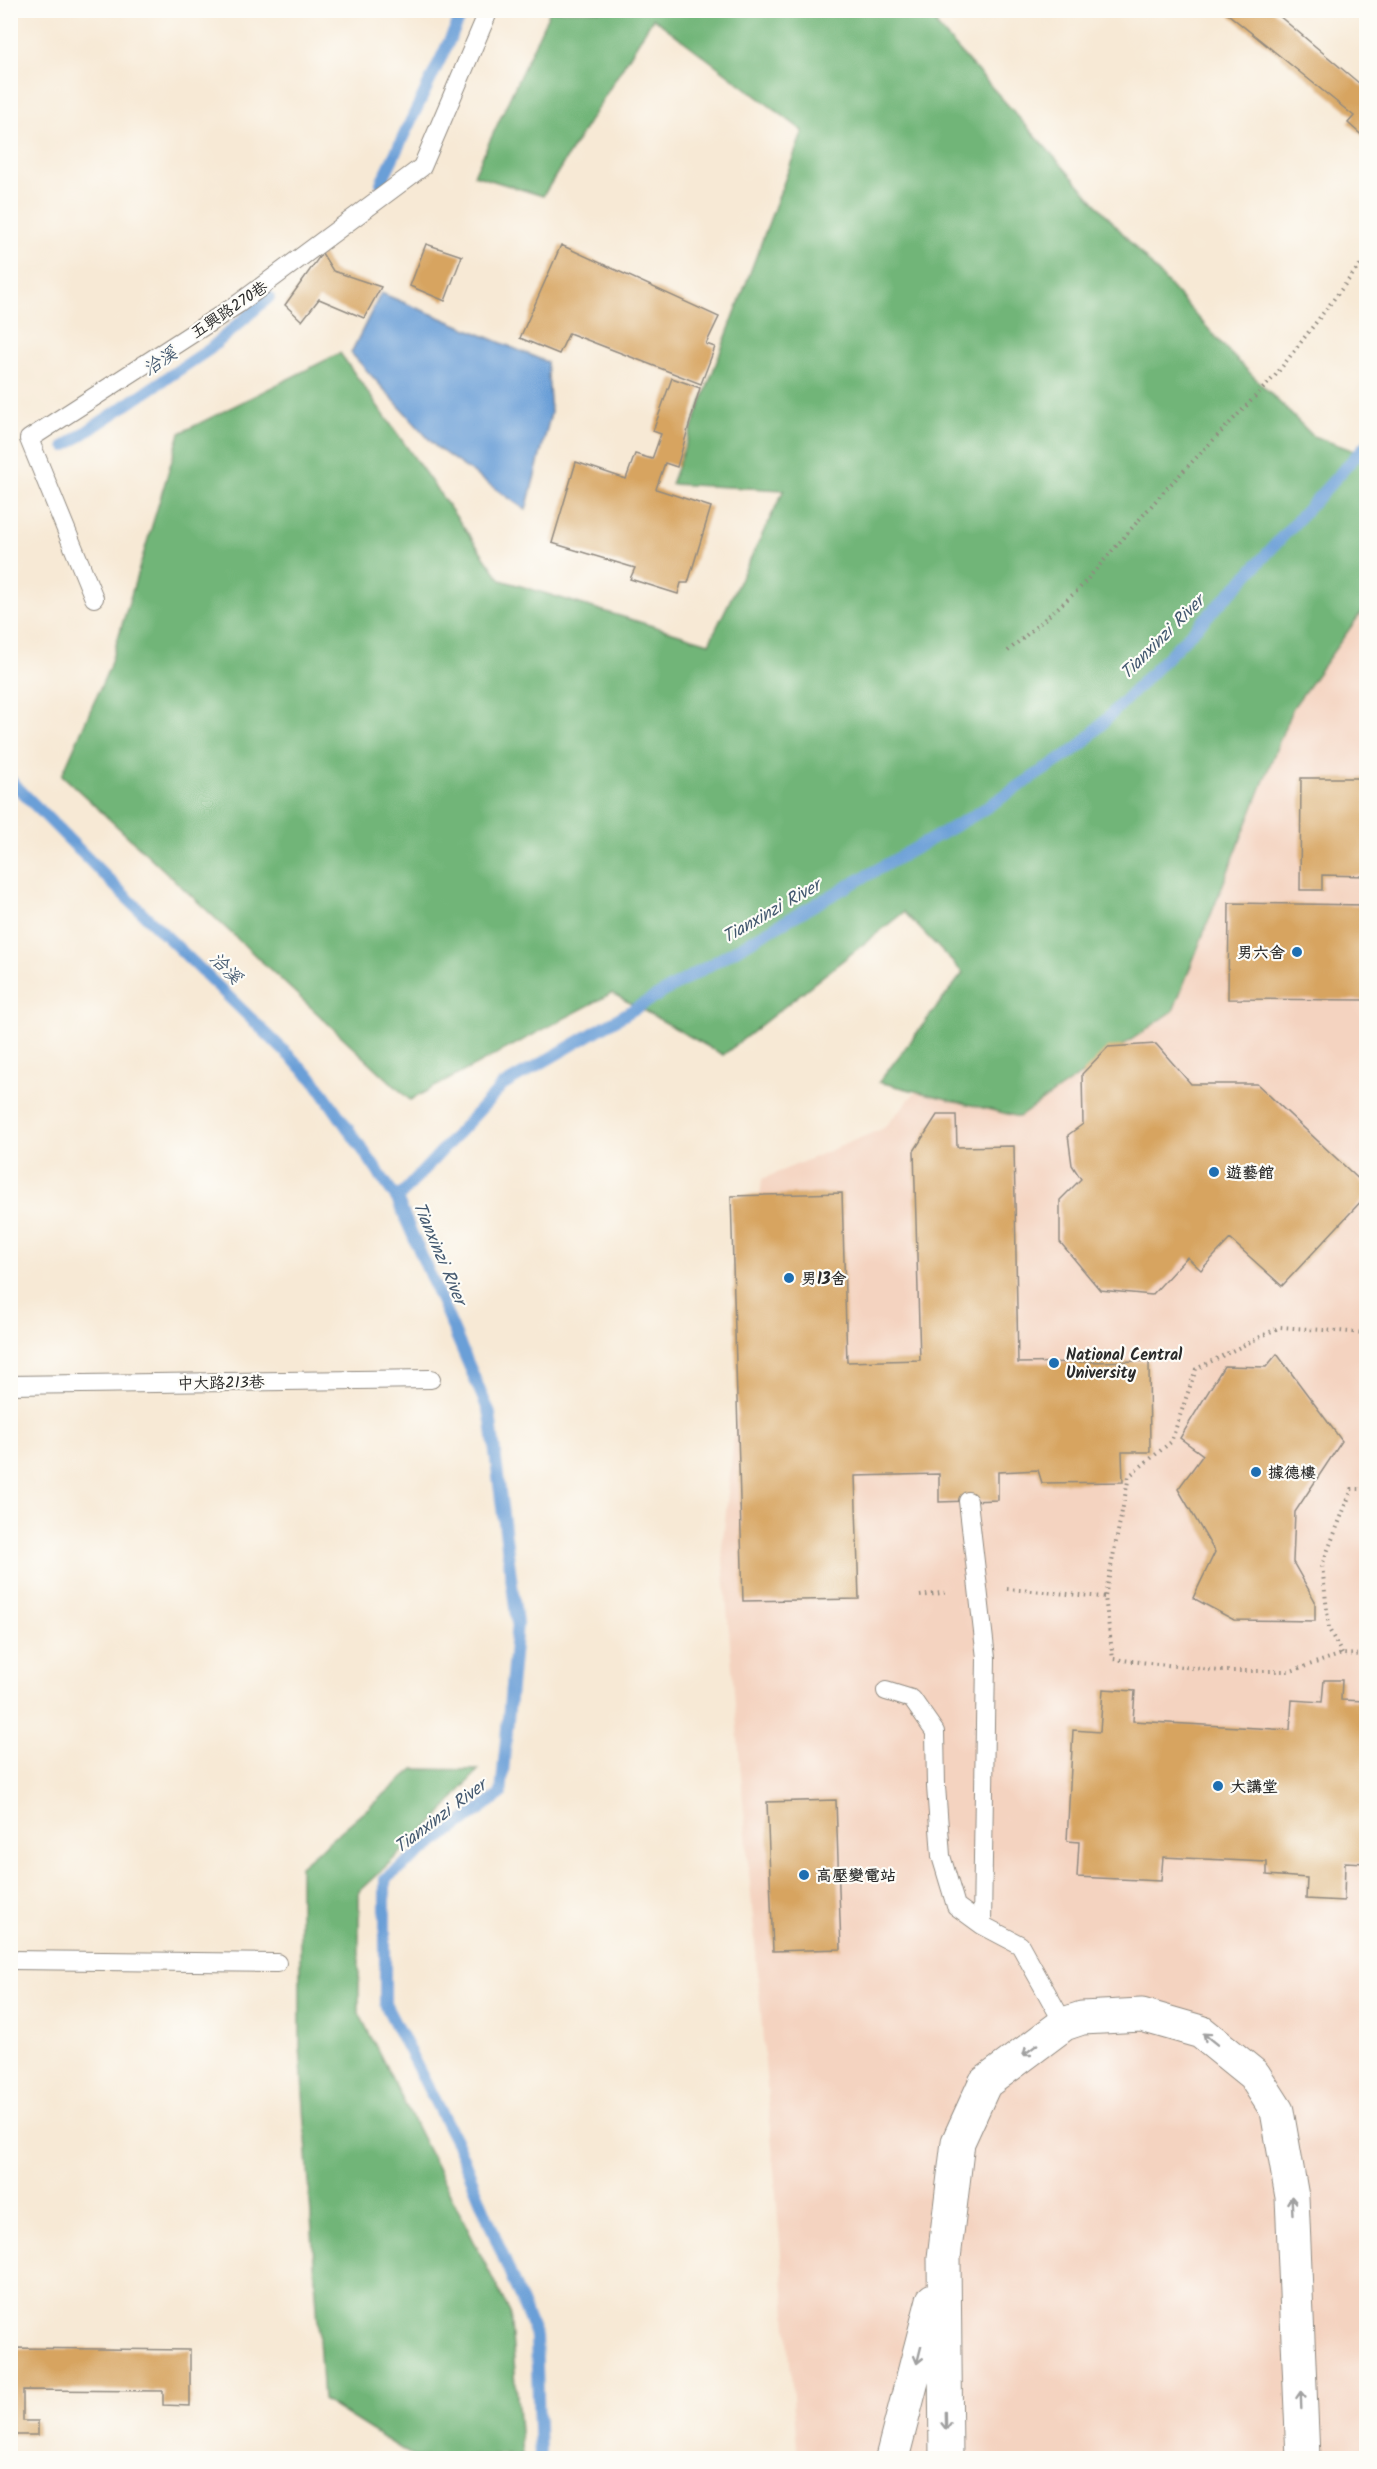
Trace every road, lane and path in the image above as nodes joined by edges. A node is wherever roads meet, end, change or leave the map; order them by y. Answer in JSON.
{"nodes":[{"id":1,"x":489,"y":10,"type":"edge"},
{"id":2,"x":1366,"y":257,"type":"edge"},
{"id":3,"x":94,"y":598,"type":"dead end"},
{"id":4,"x":1008,"y":651,"type":"dead end"},
{"id":5,"x":1366,"y":1333,"type":"edge"},
{"id":6,"x":431,"y":1379,"type":"dead end"},
{"id":7,"x":10,"y":1385,"type":"edge"},
{"id":8,"x":1366,"y":1489,"type":"edge"},
{"id":9,"x":968,"y":1501,"type":"dead end"},
{"id":10,"x":1342,"y":1654,"type":"junction"},
{"id":11,"x":1366,"y":1655,"type":"edge"},
{"id":12,"x":885,"y":1691,"type":"dead end"},
{"id":13,"x":982,"y":1925,"type":"junction"},
{"id":14,"x":10,"y":1960,"type":"edge"},
{"id":15,"x":277,"y":1963,"type":"dead end"},
{"id":16,"x":1064,"y":2024,"type":"junction"},
{"id":17,"x":944,"y":2258,"type":"junction"},
{"id":18,"x":892,"y":2458,"type":"edge"},
{"id":19,"x":946,"y":2458,"type":"edge"},
{"id":20,"x":1303,"y":2458,"type":"edge"}],
"edges":[{"from":1,"to":3,"type":"lane","name":"五興路270巷"},
{"from":2,"to":4,"type":"path"},
{"from":5,"to":10,"type":"path"},
{"from":6,"to":7,"type":"lane","name":"中大路213巷"},
{"from":8,"to":10,"type":"path"},
{"from":9,"to":13,"type":"lane"},
{"from":10,"to":11,"type":"path"},
{"from":12,"to":13,"type":"lane"},
{"from":13,"to":16,"type":"lane"},
{"from":14,"to":15,"type":"lane"},
{"from":16,"to":17,"type":"street","one_way":true},
{"from":20,"to":16,"type":"street","one_way":true},
{"from":17,"to":18,"type":"street","one_way":true},
{"from":17,"to":19,"type":"street","one_way":true}]}
